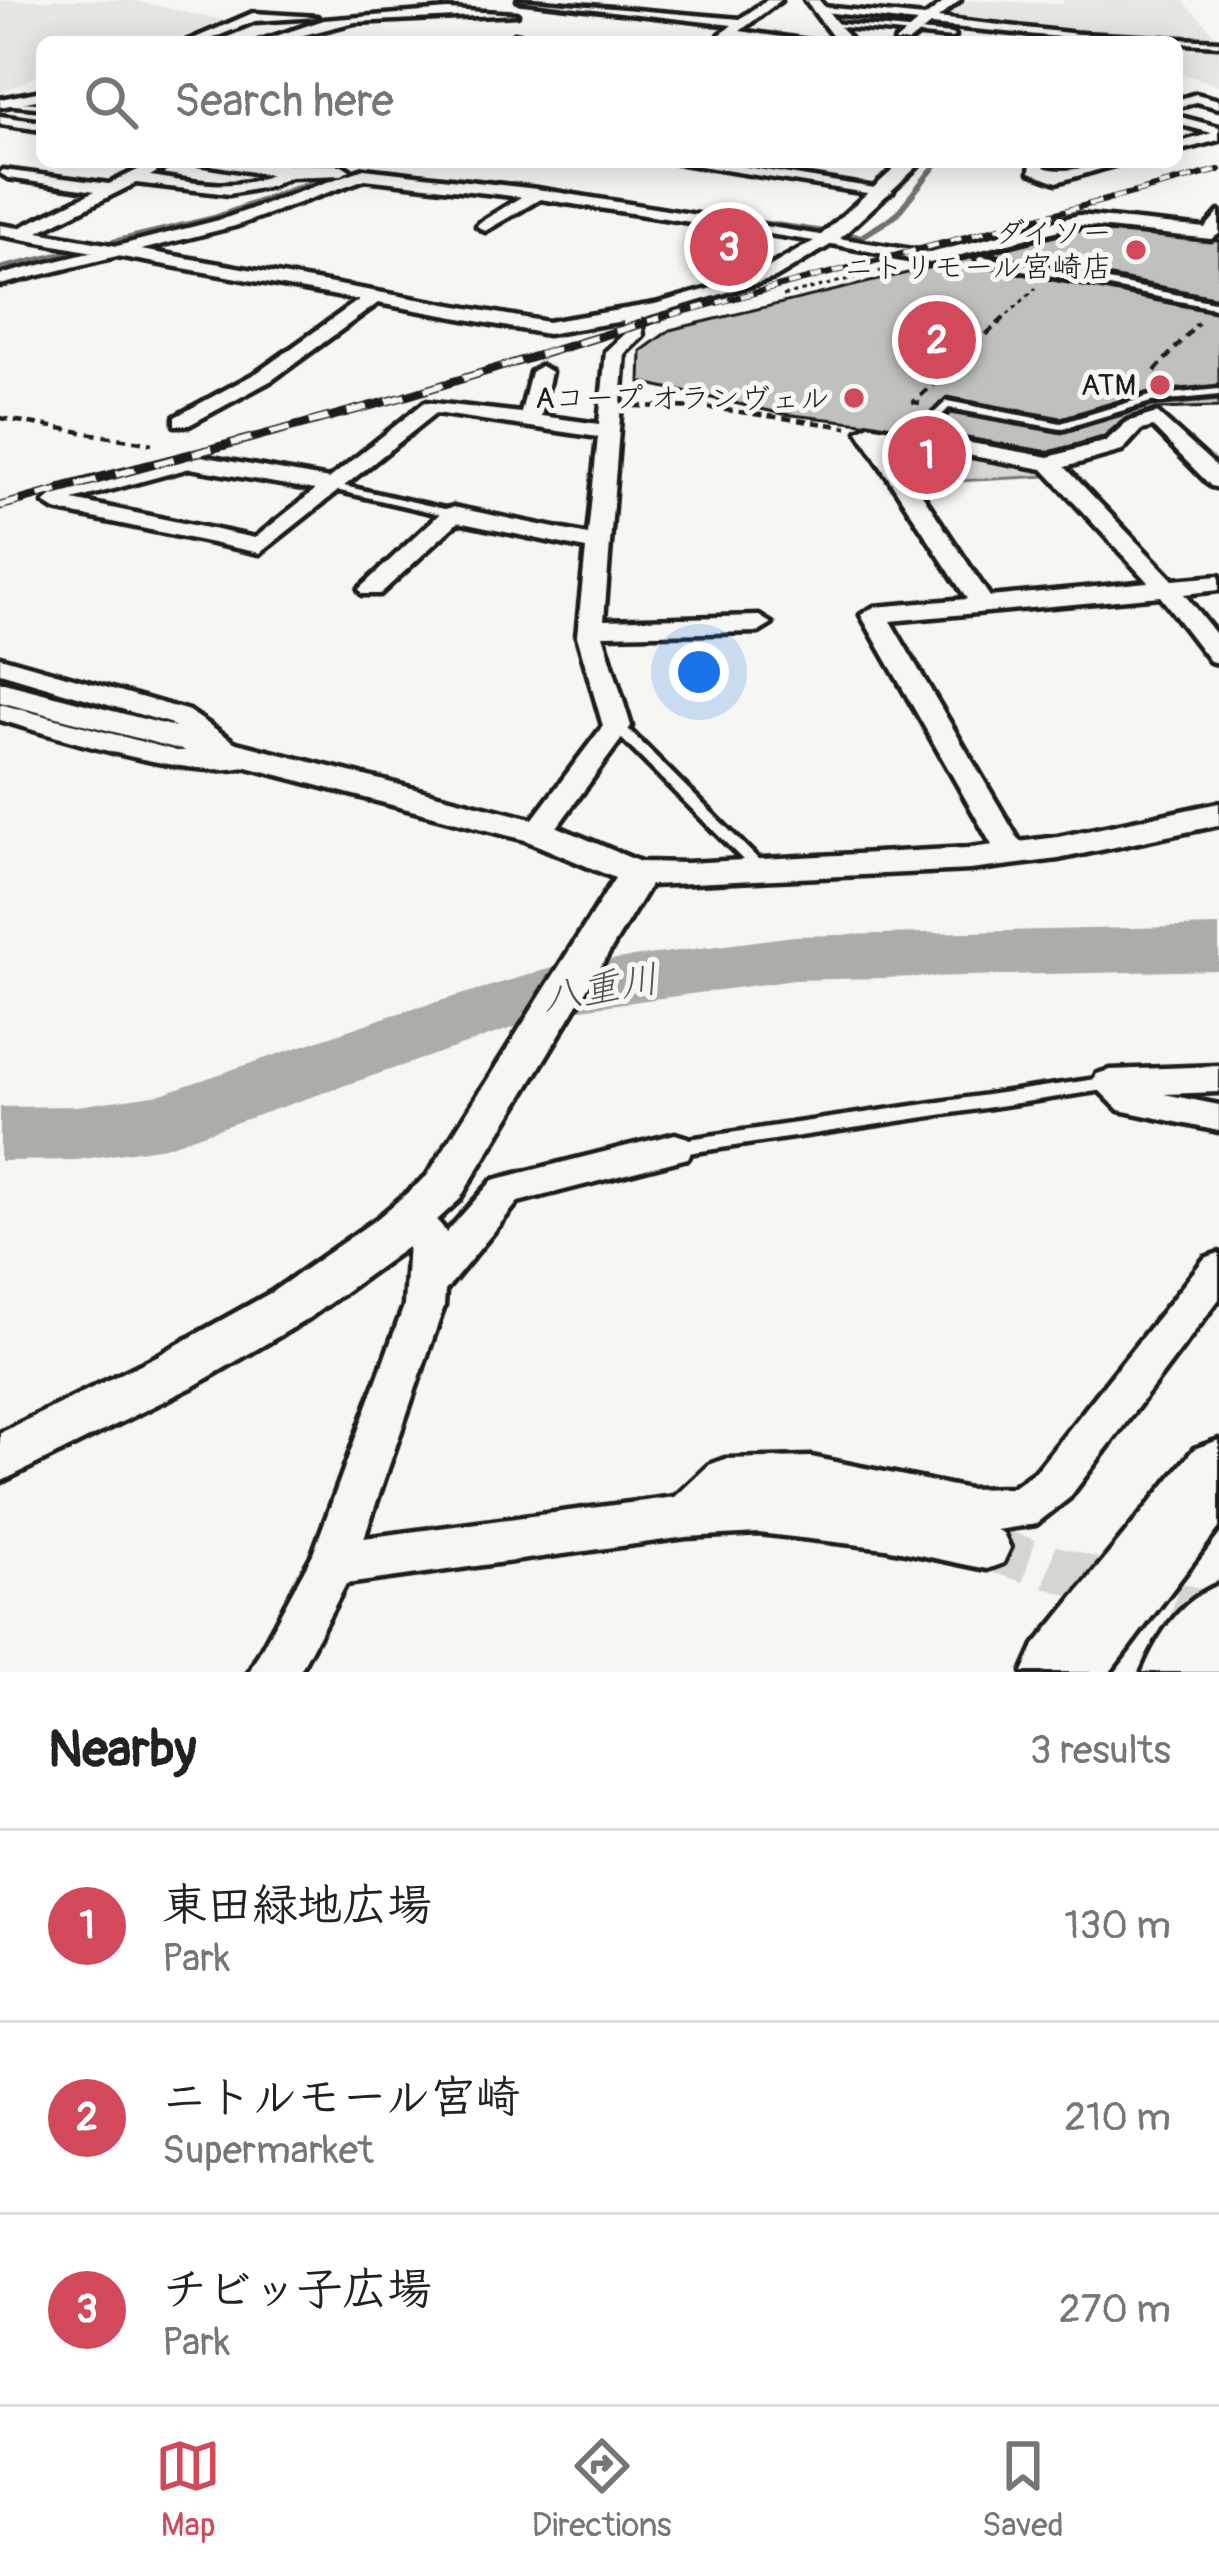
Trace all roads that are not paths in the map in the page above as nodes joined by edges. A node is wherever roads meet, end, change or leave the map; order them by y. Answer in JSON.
{"nodes":[{"id":1,"x":521,"y":0,"type":"edge"},
{"id":2,"x":927,"y":2,"type":"edge"},
{"id":3,"x":951,"y":2,"type":"edge"},
{"id":4,"x":770,"y":3,"type":"edge"},
{"id":5,"x":745,"y":4,"type":"dead end"},
{"id":6,"x":817,"y":5,"type":"edge"},
{"id":7,"x":375,"y":8,"type":"edge"},
{"id":8,"x":510,"y":16,"type":"junction"},
{"id":9,"x":322,"y":21,"type":"junction"},
{"id":10,"x":532,"y":21,"type":"dead end"},
{"id":11,"x":925,"y":21,"type":"junction"},
{"id":12,"x":743,"y":23,"type":"junction"},
{"id":13,"x":833,"y":24,"type":"junction"},
{"id":14,"x":379,"y":34,"type":"dead end"},
{"id":15,"x":1081,"y":35,"type":"joint"},
{"id":16,"x":207,"y":36,"type":"edge"},
{"id":17,"x":281,"y":36,"type":"edge"},
{"id":18,"x":512,"y":36,"type":"edge"},
{"id":19,"x":725,"y":36,"type":"edge"},
{"id":20,"x":841,"y":36,"type":"edge"},
{"id":21,"x":901,"y":36,"type":"edge"},
{"id":22,"x":908,"y":36,"type":"edge"},
{"id":23,"x":1096,"y":36,"type":"edge"},
{"id":24,"x":1183,"y":42,"type":"edge"},
{"id":25,"x":1219,"y":44,"type":"edge"},
{"id":26,"x":36,"y":102,"type":"edge"},
{"id":27,"x":1183,"y":102,"type":"edge"},
{"id":28,"x":1,"y":103,"type":"edge"},
{"id":29,"x":1219,"y":104,"type":"edge"},
{"id":30,"x":0,"y":120,"type":"edge"},
{"id":31,"x":1183,"y":122,"type":"edge"},
{"id":32,"x":36,"y":125,"type":"edge"},
{"id":33,"x":1219,"y":134,"type":"edge"},
{"id":34,"x":1183,"y":145,"type":"edge"},
{"id":35,"x":84,"y":168,"type":"edge"},
{"id":36,"x":154,"y":168,"type":"edge"},
{"id":37,"x":254,"y":168,"type":"edge"},
{"id":38,"x":368,"y":168,"type":"edge"},
{"id":39,"x":730,"y":168,"type":"edge"},
{"id":40,"x":907,"y":168,"type":"edge"},
{"id":41,"x":1036,"y":168,"type":"edge"},
{"id":42,"x":1093,"y":168,"type":"edge"},
{"id":43,"x":289,"y":172,"type":"junction"},
{"id":44,"x":8,"y":173,"type":"dead end"},
{"id":45,"x":137,"y":177,"type":"junction"},
{"id":46,"x":111,"y":189,"type":"junction"},
{"id":47,"x":884,"y":191,"type":"junction"},
{"id":48,"x":537,"y":194,"type":"junction"},
{"id":49,"x":1219,"y":217,"type":"edge"},
{"id":50,"x":485,"y":226,"type":"dead end"},
{"id":51,"x":0,"y":230,"type":"edge"},
{"id":52,"x":22,"y":233,"type":"junction"},
{"id":53,"x":0,"y":239,"type":"edge"},
{"id":54,"x":827,"y":239,"type":"junction"},
{"id":55,"x":124,"y":250,"type":"junction"},
{"id":56,"x":981,"y":259,"type":"dead end"},
{"id":57,"x":0,"y":280,"type":"edge"},
{"id":58,"x":375,"y":297,"type":"junction"},
{"id":59,"x":1219,"y":306,"type":"edge"},
{"id":60,"x":631,"y":316,"type":"junction"},
{"id":61,"x":541,"y":372,"type":"dead end"},
{"id":62,"x":1219,"y":392,"type":"edge"},
{"id":63,"x":182,"y":421,"type":"dead end"},
{"id":64,"x":529,"y":421,"type":"junction"},
{"id":65,"x":924,"y":428,"type":"dead end"},
{"id":66,"x":609,"y":432,"type":"junction"},
{"id":67,"x":1049,"y":464,"type":"junction"},
{"id":68,"x":1219,"y":481,"type":"edge"},
{"id":69,"x":331,"y":486,"type":"junction"},
{"id":70,"x":452,"y":514,"type":"junction"},
{"id":71,"x":595,"y":544,"type":"junction"},
{"id":72,"x":1219,"y":583,"type":"edge"},
{"id":73,"x":1166,"y":587,"type":"junction"},
{"id":74,"x":371,"y":589,"type":"dead end"},
{"id":75,"x":983,"y":605,"type":"junction"},
{"id":76,"x":759,"y":624,"type":"dead end"},
{"id":77,"x":590,"y":628,"type":"junction"},
{"id":78,"x":1219,"y":655,"type":"edge"},
{"id":79,"x":0,"y":665,"type":"edge"},
{"id":80,"x":0,"y":692,"type":"edge"},
{"id":81,"x":0,"y":712,"type":"edge"},
{"id":82,"x":617,"y":726,"type":"junction"},
{"id":83,"x":245,"y":759,"type":"junction"},
{"id":84,"x":1219,"y":814,"type":"edge"},
{"id":85,"x":538,"y":832,"type":"junction"},
{"id":86,"x":1012,"y":854,"type":"junction"},
{"id":87,"x":762,"y":872,"type":"junction"},
{"id":88,"x":632,"y":882,"type":"junction"},
{"id":89,"x":1219,"y":1079,"type":"edge"},
{"id":90,"x":1110,"y":1083,"type":"junction"},
{"id":91,"x":1219,"y":1118,"type":"edge"},
{"id":92,"x":675,"y":1148,"type":"joint"},
{"id":93,"x":406,"y":1223,"type":"junction"},
{"id":94,"x":1219,"y":1269,"type":"edge"},
{"id":95,"x":425,"y":1286,"type":"junction"},
{"id":96,"x":0,"y":1458,"type":"edge"},
{"id":97,"x":1219,"y":1472,"type":"edge"},
{"id":98,"x":686,"y":1516,"type":"junction"},
{"id":99,"x":987,"y":1548,"type":"tunnel mouth"},
{"id":100,"x":332,"y":1564,"type":"junction"},
{"id":101,"x":1219,"y":1622,"type":"edge"},
{"id":102,"x":273,"y":1672,"type":"edge"},
{"id":103,"x":1062,"y":1672,"type":"edge"},
{"id":104,"x":1182,"y":1672,"type":"edge"}],
"edges":[{"from":1,"to":8,"type":"street"},
{"from":1,"to":12,"type":"street"},
{"from":2,"to":3,"type":"street"},
{"from":3,"to":11,"type":"street"},
{"from":4,"to":5,"type":"street"},
{"from":4,"to":12,"type":"street"},
{"from":6,"to":11,"type":"street"},
{"from":6,"to":13,"type":"street"},
{"from":7,"to":8,"type":"street"},
{"from":7,"to":9,"type":"street"},
{"from":7,"to":14,"type":"street"},
{"from":8,"to":10,"type":"street"},
{"from":8,"to":18,"type":"street"},
{"from":9,"to":16,"type":"street"},
{"from":9,"to":17,"type":"street"},
{"from":11,"to":15,"type":"street"},
{"from":11,"to":22,"type":"street"},
{"from":12,"to":19,"type":"street"},
{"from":13,"to":20,"type":"street"},
{"from":13,"to":21,"type":"lane"},
{"from":15,"to":23,"type":"lane"},
{"from":24,"to":25,"type":"lane"},
{"from":26,"to":28,"type":"street"},
{"from":27,"to":29,"type":"street"},
{"from":30,"to":32,"type":"street"},
{"from":31,"to":33,"type":"street"},
{"from":33,"to":34,"type":"street"},
{"from":35,"to":45,"type":"street"},
{"from":36,"to":45,"type":"street"},
{"from":37,"to":43,"type":"street"},
{"from":38,"to":43,"type":"street"},
{"from":38,"to":48,"type":"street"},
{"from":38,"to":55,"type":"street"},
{"from":39,"to":47,"type":"street"},
{"from":40,"to":47,"type":"street"},
{"from":41,"to":42,"type":"street"},
{"from":43,"to":45,"type":"street"},
{"from":44,"to":46,"type":"street"},
{"from":45,"to":46,"type":"street"},
{"from":46,"to":52,"type":"street"},
{"from":47,"to":54,"type":"street"},
{"from":48,"to":50,"type":"street"},
{"from":48,"to":54,"type":"street"},
{"from":49,"to":54,"type":"street"},
{"from":51,"to":52,"type":"street"},
{"from":52,"to":53,"type":"street"},
{"from":52,"to":55,"type":"street"},
{"from":54,"to":60,"type":"street"},
{"from":55,"to":57,"type":"street"},
{"from":55,"to":58,"type":"street"},
{"from":56,"to":59,"type":"lane"},
{"from":58,"to":60,"type":"street"},
{"from":58,"to":63,"type":"street"},
{"from":60,"to":66,"type":"street"},
{"from":61,"to":64,"type":"street"},
{"from":62,"to":65,"type":"lane"},
{"from":64,"to":66,"type":"street"},
{"from":64,"to":69,"type":"street"},
{"from":66,"to":71,"type":"street"},
{"from":67,"to":68,"type":"street"},
{"from":67,"to":73,"type":"street"},
{"from":67,"to":75,"type":"street"},
{"from":69,"to":69,"type":"street"},
{"from":69,"to":70,"type":"lane"},
{"from":70,"to":71,"type":"street"},
{"from":70,"to":74,"type":"street"},
{"from":71,"to":77,"type":"street"},
{"from":72,"to":73,"type":"street"},
{"from":73,"to":75,"type":"street"},
{"from":73,"to":78,"type":"street"},
{"from":75,"to":86,"type":"street"},
{"from":76,"to":77,"type":"street"},
{"from":77,"to":82,"type":"street"},
{"from":79,"to":83,"type":"street"},
{"from":80,"to":83,"type":"street"},
{"from":81,"to":83,"type":"street"},
{"from":82,"to":85,"type":"street"},
{"from":82,"to":87,"type":"lane"},
{"from":83,"to":85,"type":"street"},
{"from":84,"to":86,"type":"street"},
{"from":85,"to":88,"type":"street"},
{"from":86,"to":87,"type":"street"},
{"from":87,"to":88,"type":"street"},
{"from":88,"to":93,"type":"street"},
{"from":89,"to":90,"type":"street"},
{"from":90,"to":91,"type":"street"},
{"from":90,"to":92,"type":"lane"},
{"from":92,"to":95,"type":"street"},
{"from":93,"to":95,"type":"street"},
{"from":93,"to":96,"type":"street"},
{"from":94,"to":98,"type":"street"},
{"from":95,"to":100,"type":"street"},
{"from":97,"to":103,"type":"highway"},
{"from":98,"to":99,"type":"street"},
{"from":98,"to":100,"type":"street"},
{"from":100,"to":102,"type":"street"},
{"from":101,"to":104,"type":"highway"}]}
